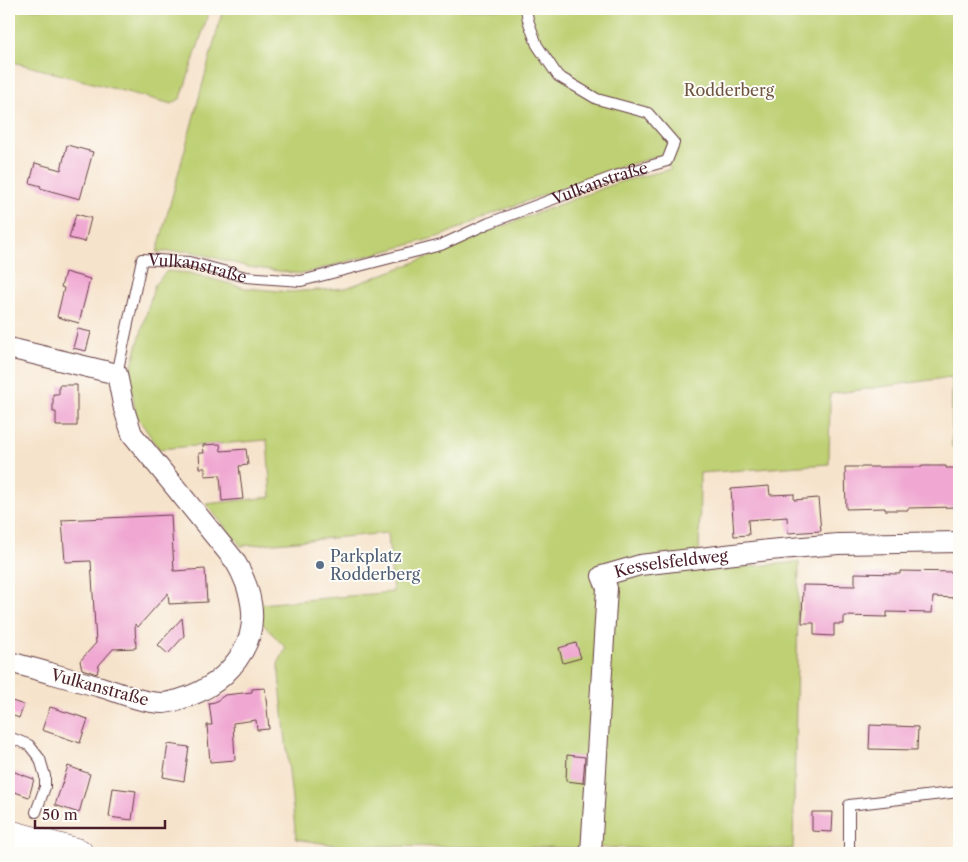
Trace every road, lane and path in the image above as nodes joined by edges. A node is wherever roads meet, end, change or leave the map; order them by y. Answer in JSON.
{"nodes":[{"id":1,"x":526,"y":9,"type":"edge"},
{"id":2,"x":9,"y":348,"type":"edge"},
{"id":3,"x":116,"y":374,"type":"junction"},
{"id":4,"x":959,"y":542,"type":"edge"},
{"id":5,"x":9,"y":662,"type":"edge"},
{"id":6,"x":9,"y":737,"type":"edge"},
{"id":7,"x":959,"y":792,"type":"edge"},
{"id":8,"x":36,"y":812,"type":"dead end"},
{"id":9,"x":9,"y":834,"type":"edge"},
{"id":10,"x":79,"y":853,"type":"edge"},
{"id":11,"x":591,"y":853,"type":"edge"},
{"id":12,"x":848,"y":853,"type":"edge"}],
"edges":[{"from":1,"to":3,"type":"lane","name":"Vulkanstraße"},
{"from":2,"to":3,"type":"street"},
{"from":3,"to":5,"type":"street","name":"Vulkanstraße"},
{"from":4,"to":11,"type":"street","name":"Kesselsfeldweg"},
{"from":6,"to":8,"type":"lane"},
{"from":7,"to":12,"type":"lane"},
{"from":9,"to":10,"type":"main road"}]}
